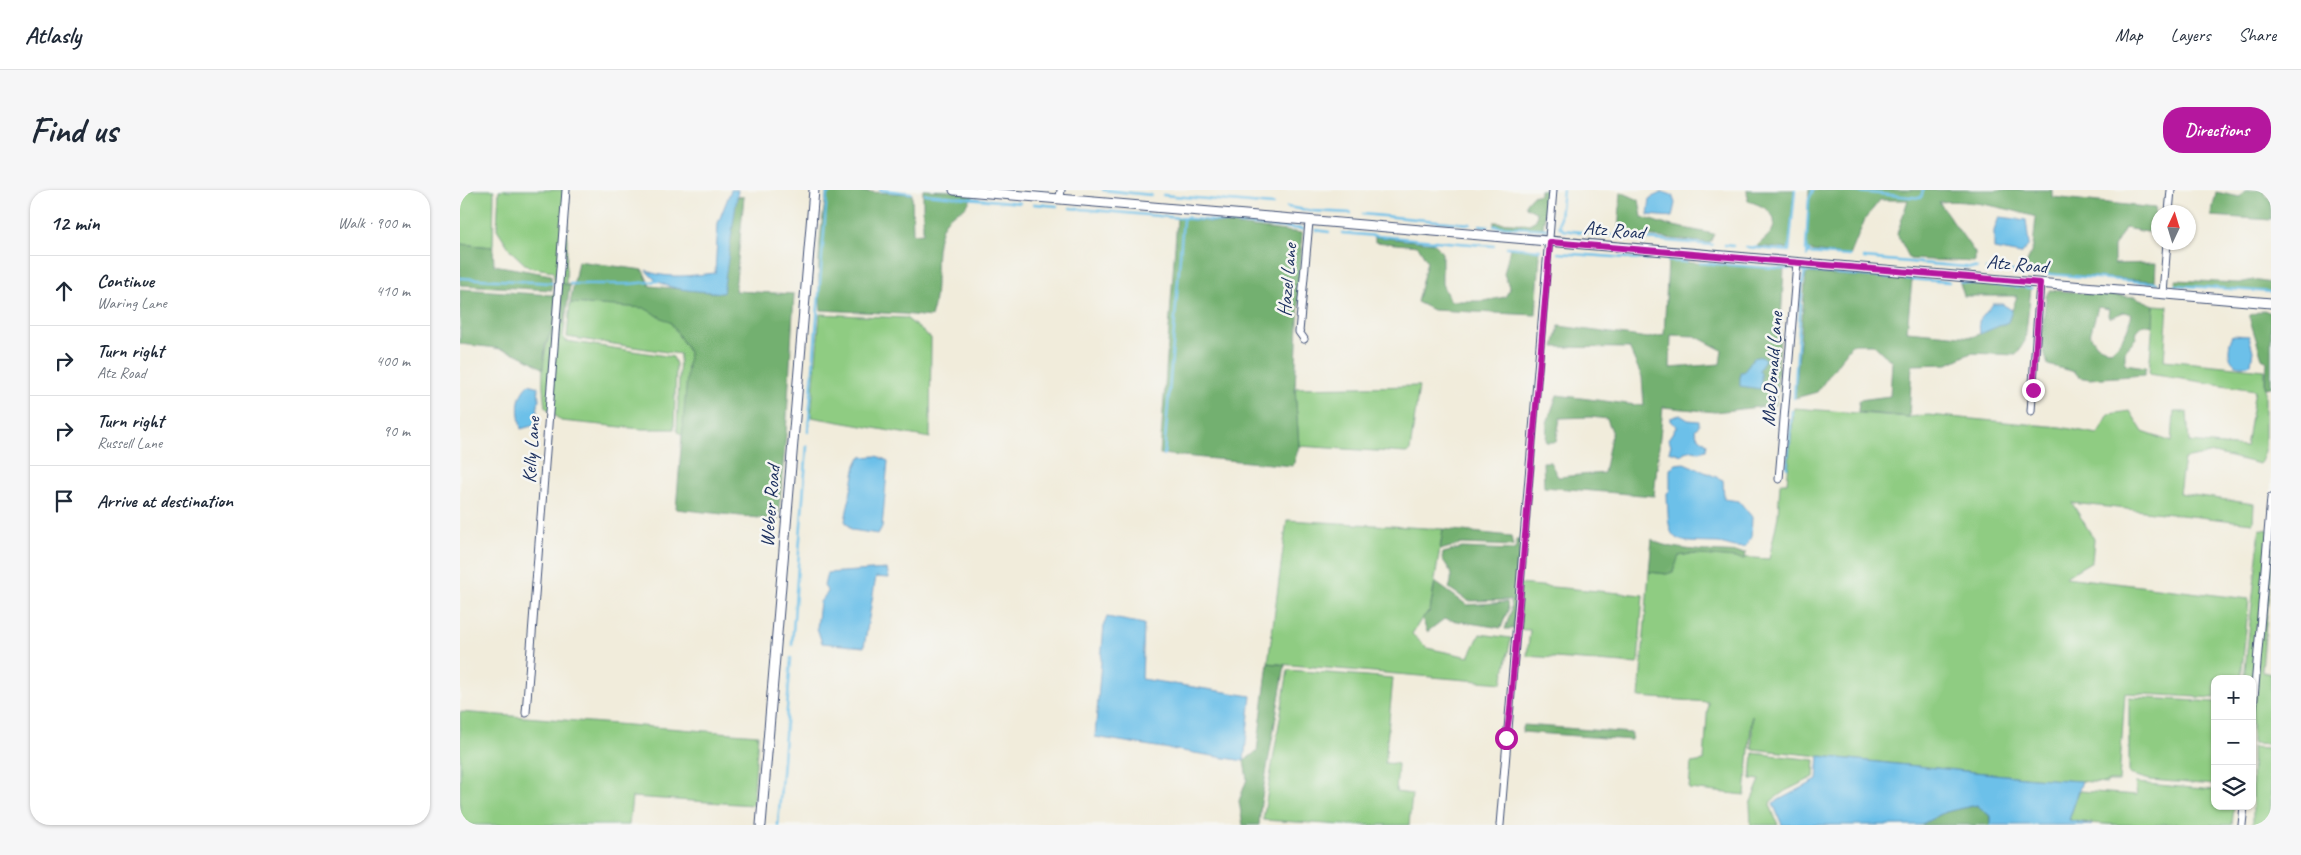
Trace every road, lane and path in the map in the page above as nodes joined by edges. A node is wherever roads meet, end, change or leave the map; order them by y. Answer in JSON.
{"nodes":[{"id":1,"x":566,"y":190,"type":"edge"},
{"id":2,"x":814,"y":190,"type":"edge"},
{"id":3,"x":954,"y":190,"type":"edge"},
{"id":4,"x":1554,"y":190,"type":"edge"},
{"id":5,"x":2171,"y":190,"type":"edge"},
{"id":6,"x":1060,"y":194,"type":"edge"},
{"id":7,"x":2170,"y":205,"type":"edge"},
{"id":8,"x":1309,"y":222,"type":"junction"},
{"id":9,"x":1550,"y":242,"type":"junction"},
{"id":10,"x":2166,"y":250,"type":"edge"},
{"id":11,"x":1797,"y":262,"type":"junction"},
{"id":12,"x":2040,"y":283,"type":"junction"},
{"id":13,"x":2163,"y":294,"type":"junction"},
{"id":14,"x":2271,"y":303,"type":"edge"},
{"id":15,"x":1304,"y":339,"type":"dead end"},
{"id":16,"x":2032,"y":411,"type":"dead end"},
{"id":17,"x":1780,"y":479,"type":"dead end"},
{"id":18,"x":2271,"y":498,"type":"edge"},
{"id":19,"x":526,"y":713,"type":"dead end"},
{"id":20,"x":2252,"y":720,"type":"edge"},
{"id":21,"x":2244,"y":810,"type":"edge"},
{"id":22,"x":761,"y":825,"type":"edge"},
{"id":23,"x":1500,"y":825,"type":"edge"},
{"id":24,"x":2242,"y":825,"type":"edge"}],
"edges":[{"from":1,"to":19,"type":"street","name":"Kelly Lane"},
{"from":2,"to":22,"type":"street","name":"Weber Road"},
{"from":3,"to":6,"type":"street","name":"Atz Road"},
{"from":4,"to":9,"type":"street"},
{"from":5,"to":7,"type":"street"},
{"from":6,"to":8,"type":"street","name":"Atz Road"},
{"from":8,"to":9,"type":"street","name":"Atz Road"},
{"from":8,"to":15,"type":"street","name":"Hazel Lane"},
{"from":9,"to":11,"type":"street","name":"Atz Road"},
{"from":9,"to":23,"type":"street"},
{"from":10,"to":13,"type":"street"},
{"from":11,"to":12,"type":"street","name":"Atz Road"},
{"from":11,"to":17,"type":"street","name":"MacDonald Lane"},
{"from":12,"to":13,"type":"street","name":"Atz Road"},
{"from":12,"to":16,"type":"street"},
{"from":13,"to":14,"type":"street","name":"Atz Road"},
{"from":18,"to":20,"type":"street"},
{"from":21,"to":24,"type":"street"}]}
